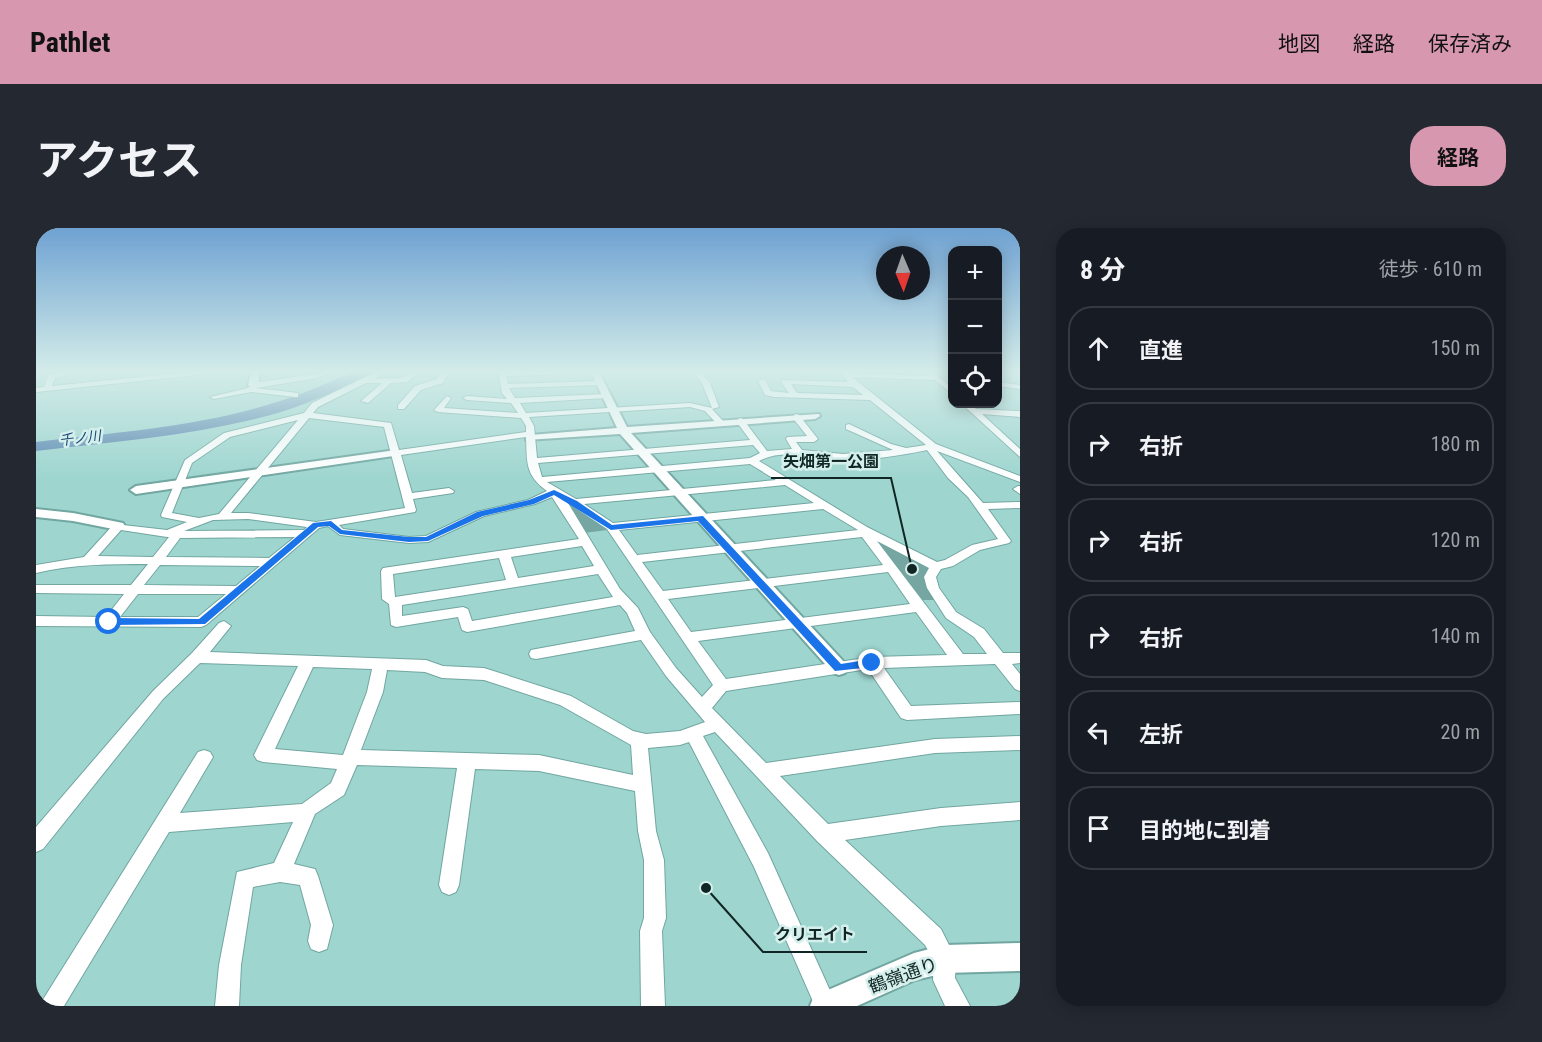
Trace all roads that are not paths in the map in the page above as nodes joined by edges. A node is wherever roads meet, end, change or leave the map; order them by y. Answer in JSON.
{"nodes":[{"id":1,"x":316,"y":406,"type":"edge"},
{"id":2,"x":441,"y":406,"type":"edge"},
{"id":3,"x":518,"y":406,"type":"edge"},
{"id":4,"x":611,"y":406,"type":"edge"},
{"id":5,"x":673,"y":406,"type":"edge"},
{"id":6,"x":696,"y":406,"type":"edge"},
{"id":7,"x":880,"y":406,"type":"edge"},
{"id":8,"x":971,"y":408,"type":"edge"},
{"id":9,"x":613,"y":411,"type":"junction"},
{"id":10,"x":975,"y":411,"type":"junction"},
{"id":11,"x":524,"y":414,"type":"junction"},
{"id":12,"x":1020,"y":414,"type":"edge"},
{"id":13,"x":308,"y":415,"type":"junction"},
{"id":14,"x":393,"y":416,"type":"dead end"},
{"id":15,"x":815,"y":416,"type":"dead end"},
{"id":16,"x":796,"y":417,"type":"junction"},
{"id":17,"x":740,"y":422,"type":"junction"},
{"id":18,"x":721,"y":423,"type":"junction"},
{"id":19,"x":385,"y":424,"type":"junction"},
{"id":20,"x":849,"y":427,"type":"dead end"},
{"id":21,"x":623,"y":431,"type":"junction"},
{"id":22,"x":839,"y":435,"type":"dead end"},
{"id":23,"x":867,"y":435,"type":"junction"},
{"id":24,"x":530,"y":436,"type":"junction"},
{"id":25,"x":755,"y":442,"type":"junction"},
{"id":26,"x":931,"y":447,"type":"junction"},
{"id":27,"x":640,"y":451,"type":"junction"},
{"id":28,"x":798,"y":451,"type":"junction"},
{"id":29,"x":908,"y":452,"type":"junction"},
{"id":30,"x":396,"y":453,"type":"junction"},
{"id":31,"x":765,"y":454,"type":"junction"},
{"id":32,"x":1020,"y":454,"type":"edge"},
{"id":33,"x":532,"y":461,"type":"junction"},
{"id":34,"x":752,"y":461,"type":"junction"},
{"id":35,"x":657,"y":470,"type":"junction"},
{"id":36,"x":260,"y":472,"type":"junction"},
{"id":37,"x":1020,"y":479,"type":"edge"},
{"id":38,"x":538,"y":480,"type":"junction"},
{"id":39,"x":788,"y":482,"type":"junction"},
{"id":40,"x":179,"y":484,"type":"junction"},
{"id":41,"x":136,"y":490,"type":"dead end"},
{"id":42,"x":449,"y":491,"type":"dead end"},
{"id":43,"x":554,"y":492,"type":"junction"},
{"id":44,"x":677,"y":492,"type":"junction"},
{"id":45,"x":408,"y":497,"type":"junction"},
{"id":46,"x":574,"y":502,"type":"junction"},
{"id":47,"x":826,"y":505,"type":"junction"},
{"id":48,"x":1020,"y":505,"type":"edge"},
{"id":49,"x":980,"y":506,"type":"junction"},
{"id":50,"x":36,"y":513,"type":"edge"},
{"id":51,"x":223,"y":516,"type":"junction"},
{"id":52,"x":700,"y":518,"type":"junction"},
{"id":53,"x":197,"y":520,"type":"junction"},
{"id":54,"x":331,"y":523,"type":"junction"},
{"id":55,"x":118,"y":526,"type":"junction"},
{"id":56,"x":611,"y":527,"type":"junction"},
{"id":57,"x":311,"y":529,"type":"junction"},
{"id":58,"x":863,"y":530,"type":"junction"},
{"id":59,"x":172,"y":534,"type":"junction"},
{"id":60,"x":585,"y":542,"type":"junction"},
{"id":61,"x":728,"y":548,"type":"junction"},
{"id":62,"x":504,"y":554,"type":"junction"},
{"id":63,"x":635,"y":559,"type":"junction"},
{"id":64,"x":88,"y":560,"type":"junction"},
{"id":65,"x":157,"y":561,"type":"junction"},
{"id":66,"x":273,"y":562,"type":"junction"},
{"id":67,"x":936,"y":566,"type":"junction"},
{"id":68,"x":891,"y":568,"type":"junction"},
{"id":69,"x":36,"y":569,"type":"edge"},
{"id":70,"x":602,"y":570,"type":"junction"},
{"id":71,"x":761,"y":583,"type":"junction"},
{"id":72,"x":513,"y":584,"type":"junction"},
{"id":73,"x":36,"y":589,"type":"edge"},
{"id":74,"x":135,"y":589,"type":"junction"},
{"id":75,"x":239,"y":590,"type":"junction"},
{"id":76,"x":659,"y":596,"type":"junction"},
{"id":77,"x":623,"y":600,"type":"junction"},
{"id":78,"x":395,"y":603,"type":"junction"},
{"id":79,"x":920,"y":607,"type":"junction"},
{"id":80,"x":36,"y":621,"type":"edge"},
{"id":81,"x":109,"y":622,"type":"junction"},
{"id":82,"x":795,"y":622,"type":"junction"},
{"id":83,"x":224,"y":626,"type":"dead end"},
{"id":84,"x":644,"y":634,"type":"junction"},
{"id":85,"x":688,"y":637,"type":"junction"},
{"id":86,"x":536,"y":654,"type":"dead end"},
{"id":87,"x":197,"y":657,"type":"junction"},
{"id":88,"x":1020,"y":658,"type":"edge"},
{"id":89,"x":958,"y":659,"type":"junction"},
{"id":90,"x":309,"y":660,"type":"junction"},
{"id":91,"x":1000,"y":660,"type":"junction"},
{"id":92,"x":872,"y":663,"type":"junction"},
{"id":93,"x":381,"y":664,"type":"junction"},
{"id":94,"x":838,"y":668,"type":"junction"},
{"id":95,"x":1020,"y":685,"type":"edge"},
{"id":96,"x":722,"y":686,"type":"junction"},
{"id":97,"x":702,"y":708,"type":"junction"},
{"id":98,"x":1020,"y":708,"type":"edge"},
{"id":99,"x":717,"y":724,"type":"junction"},
{"id":100,"x":693,"y":733,"type":"junction"},
{"id":101,"x":639,"y":739,"type":"junction"},
{"id":102,"x":1020,"y":743,"type":"edge"},
{"id":103,"x":204,"y":757,"type":"dead end"},
{"id":104,"x":350,"y":760,"type":"junction"},
{"id":105,"x":467,"y":761,"type":"junction"},
{"id":106,"x":762,"y":771,"type":"junction"},
{"id":107,"x":643,"y":785,"type":"junction"},
{"id":108,"x":1020,"y":811,"type":"edge"},
{"id":109,"x":307,"y":812,"type":"junction"},
{"id":110,"x":164,"y":823,"type":"junction"},
{"id":111,"x":824,"y":834,"type":"junction"},
{"id":112,"x":36,"y":842,"type":"edge"},
{"id":113,"x":280,"y":872,"type":"junction"},
{"id":114,"x":449,"y":885,"type":"dead end"},
{"id":115,"x":319,"y":941,"type":"dead end"},
{"id":116,"x":1020,"y":957,"type":"edge"},
{"id":117,"x":945,"y":959,"type":"junction"},
{"id":118,"x":51,"y":1006,"type":"edge"},
{"id":119,"x":227,"y":1006,"type":"edge"},
{"id":120,"x":653,"y":1006,"type":"edge"},
{"id":121,"x":825,"y":1006,"type":"edge"},
{"id":122,"x":958,"y":1006,"type":"edge"}],
"edges":[{"from":1,"to":13,"type":"street"},
{"from":2,"to":11,"type":"street"},
{"from":3,"to":11,"type":"street"},
{"from":4,"to":9,"type":"street"},
{"from":5,"to":9,"type":"street"},
{"from":6,"to":18,"type":"street"},
{"from":7,"to":26,"type":"street"},
{"from":8,"to":10,"type":"street"},
{"from":9,"to":11,"type":"street"},
{"from":9,"to":21,"type":"street"},
{"from":10,"to":12,"type":"street"},
{"from":10,"to":32,"type":"street"},
{"from":11,"to":24,"type":"street"},
{"from":13,"to":19,"type":"street"},
{"from":13,"to":36,"type":"street"},
{"from":13,"to":40,"type":"street"},
{"from":14,"to":19,"type":"street"},
{"from":15,"to":16,"type":"street"},
{"from":16,"to":17,"type":"street"},
{"from":16,"to":28,"type":"street"},
{"from":17,"to":18,"type":"street"},
{"from":17,"to":25,"type":"street"},
{"from":18,"to":21,"type":"street"},
{"from":19,"to":30,"type":"street"},
{"from":20,"to":23,"type":"street"},
{"from":21,"to":24,"type":"street"},
{"from":21,"to":27,"type":"street"},
{"from":22,"to":23,"type":"street"},
{"from":23,"to":29,"type":"street"},
{"from":24,"to":30,"type":"street"},
{"from":24,"to":33,"type":"street"},
{"from":25,"to":27,"type":"street"},
{"from":25,"to":31,"type":"street"},
{"from":26,"to":29,"type":"street"},
{"from":26,"to":37,"type":"street"},
{"from":26,"to":49,"type":"street"},
{"from":27,"to":33,"type":"street"},
{"from":27,"to":35,"type":"street"},
{"from":28,"to":29,"type":"street"},
{"from":28,"to":31,"type":"street"},
{"from":30,"to":36,"type":"street"},
{"from":30,"to":45,"type":"street"},
{"from":31,"to":34,"type":"street"},
{"from":33,"to":38,"type":"street"},
{"from":34,"to":35,"type":"street"},
{"from":34,"to":39,"type":"street"},
{"from":35,"to":38,"type":"street"},
{"from":35,"to":44,"type":"street"},
{"from":36,"to":40,"type":"street"},
{"from":36,"to":51,"type":"street"},
{"from":38,"to":43,"type":"street"},
{"from":39,"to":44,"type":"street"},
{"from":39,"to":47,"type":"street"},
{"from":40,"to":41,"type":"street"},
{"from":40,"to":53,"type":"street"},
{"from":42,"to":45,"type":"street"},
{"from":43,"to":46,"type":"street"},
{"from":43,"to":54,"type":"street"},
{"from":43,"to":60,"type":"street"},
{"from":44,"to":46,"type":"street"},
{"from":44,"to":52,"type":"street"},
{"from":45,"to":54,"type":"street"},
{"from":46,"to":56,"type":"street"},
{"from":47,"to":52,"type":"street"},
{"from":47,"to":58,"type":"street"},
{"from":48,"to":49,"type":"street"},
{"from":49,"to":67,"type":"street"},
{"from":50,"to":55,"type":"street"},
{"from":51,"to":53,"type":"street"},
{"from":51,"to":57,"type":"street"},
{"from":52,"to":56,"type":"street"},
{"from":52,"to":61,"type":"street"},
{"from":53,"to":59,"type":"street"},
{"from":54,"to":57,"type":"street"},
{"from":55,"to":59,"type":"street"},
{"from":55,"to":64,"type":"street"},
{"from":56,"to":63,"type":"street"},
{"from":57,"to":59,"type":"street"},
{"from":57,"to":66,"type":"street"},
{"from":58,"to":61,"type":"street"},
{"from":58,"to":67,"type":"street"},
{"from":58,"to":68,"type":"street"},
{"from":59,"to":65,"type":"street"},
{"from":60,"to":62,"type":"street"},
{"from":60,"to":70,"type":"street"},
{"from":61,"to":63,"type":"street"},
{"from":61,"to":71,"type":"street"},
{"from":62,"to":72,"type":"street"},
{"from":62,"to":78,"type":"street"},
{"from":63,"to":76,"type":"street"},
{"from":64,"to":65,"type":"street"},
{"from":64,"to":69,"type":"street"},
{"from":65,"to":66,"type":"street"},
{"from":65,"to":74,"type":"street"},
{"from":66,"to":75,"type":"street"},
{"from":67,"to":91,"type":"street"},
{"from":68,"to":71,"type":"street"},
{"from":68,"to":79,"type":"street"},
{"from":70,"to":72,"type":"street"},
{"from":70,"to":77,"type":"street"},
{"from":71,"to":76,"type":"street"},
{"from":71,"to":82,"type":"street"},
{"from":72,"to":78,"type":"street"},
{"from":73,"to":74,"type":"street"},
{"from":74,"to":75,"type":"street"},
{"from":74,"to":81,"type":"street"},
{"from":75,"to":81,"type":"street"},
{"from":76,"to":85,"type":"street"},
{"from":77,"to":78,"type":"street"},
{"from":77,"to":84,"type":"street"},
{"from":79,"to":82,"type":"street"},
{"from":79,"to":89,"type":"street"},
{"from":80,"to":81,"type":"street"},
{"from":82,"to":85,"type":"street"},
{"from":82,"to":94,"type":"street"},
{"from":83,"to":87,"type":"street"},
{"from":84,"to":86,"type":"street"},
{"from":84,"to":97,"type":"street"},
{"from":85,"to":96,"type":"street"},
{"from":87,"to":90,"type":"street"},
{"from":87,"to":112,"type":"street"},
{"from":88,"to":91,"type":"street"},
{"from":89,"to":91,"type":"street"},
{"from":89,"to":92,"type":"street"},
{"from":90,"to":93,"type":"street"},
{"from":90,"to":104,"type":"street"},
{"from":91,"to":95,"type":"street"},
{"from":92,"to":94,"type":"street"},
{"from":92,"to":98,"type":"street"},
{"from":93,"to":101,"type":"street"},
{"from":93,"to":104,"type":"street"},
{"from":94,"to":96,"type":"street"},
{"from":96,"to":97,"type":"street"},
{"from":97,"to":99,"type":"street"},
{"from":99,"to":100,"type":"street"},
{"from":99,"to":106,"type":"street"},
{"from":100,"to":101,"type":"street"},
{"from":100,"to":121,"type":"street"},
{"from":101,"to":107,"type":"street"},
{"from":102,"to":106,"type":"street"},
{"from":103,"to":110,"type":"street"},
{"from":104,"to":105,"type":"street"},
{"from":104,"to":109,"type":"street"},
{"from":105,"to":107,"type":"street"},
{"from":105,"to":114,"type":"street"},
{"from":106,"to":111,"type":"street"},
{"from":107,"to":120,"type":"street"},
{"from":108,"to":111,"type":"street"},
{"from":109,"to":110,"type":"street"},
{"from":109,"to":113,"type":"street"},
{"from":110,"to":118,"type":"street"},
{"from":111,"to":117,"type":"street"},
{"from":113,"to":115,"type":"street"},
{"from":113,"to":119,"type":"street"},
{"from":116,"to":117,"type":"street","name":"鶴嶺通り"},
{"from":117,"to":121,"type":"street","name":"鶴嶺通り"},
{"from":117,"to":122,"type":"street"}]}
